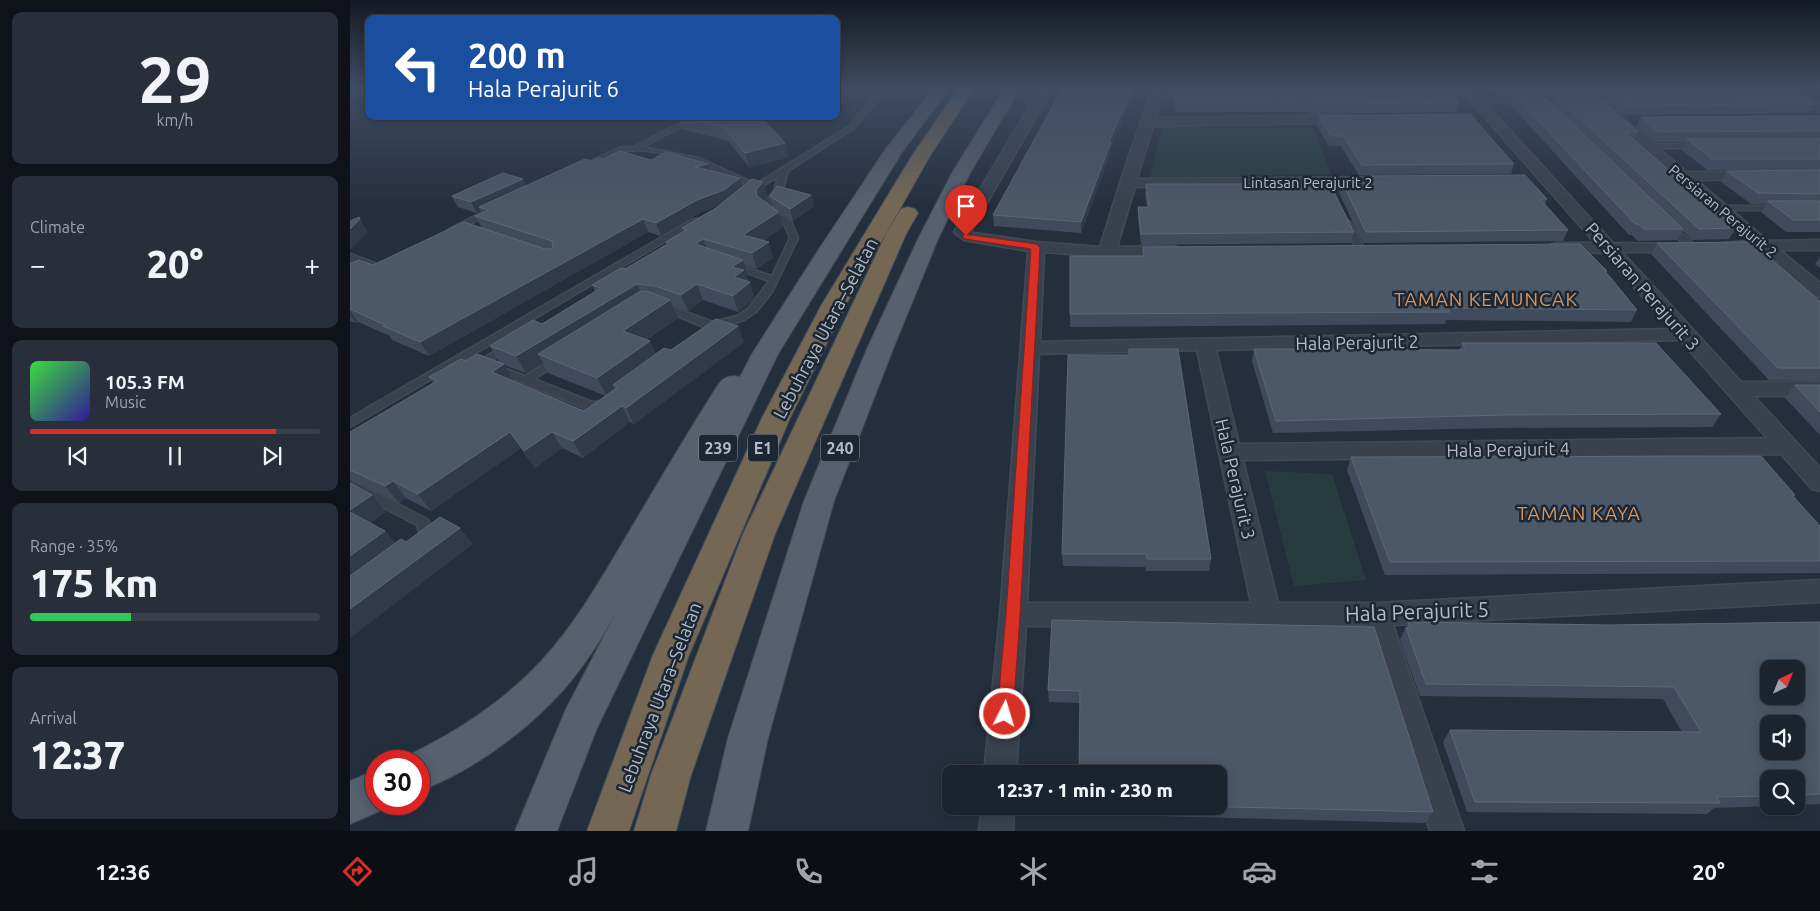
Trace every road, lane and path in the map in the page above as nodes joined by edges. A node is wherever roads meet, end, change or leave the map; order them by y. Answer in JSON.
{"nodes":[{"id":1,"x":676,"y":128,"type":"edge"},
{"id":2,"x":849,"y":128,"type":"edge"},
{"id":3,"x":912,"y":128,"type":"edge"},
{"id":4,"x":940,"y":128,"type":"edge"},
{"id":5,"x":959,"y":128,"type":"edge"},
{"id":6,"x":988,"y":128,"type":"edge"},
{"id":7,"x":1023,"y":128,"type":"edge"},
{"id":8,"x":1146,"y":128,"type":"edge"},
{"id":9,"x":1501,"y":128,"type":"edge"},
{"id":10,"x":1626,"y":128,"type":"edge"},
{"id":11,"x":1648,"y":146,"type":"junction"},
{"id":12,"x":1705,"y":146,"type":"edge"},
{"id":13,"x":634,"y":148,"type":"junction"},
{"id":14,"x":582,"y":169,"type":"edge"},
{"id":15,"x":784,"y":170,"type":"junction"},
{"id":16,"x":1770,"y":175,"type":"edge"},
{"id":17,"x":1682,"y":176,"type":"junction"},
{"id":18,"x":1530,"y":180,"type":"edge"},
{"id":19,"x":1549,"y":180,"type":"junction"},
{"id":20,"x":1415,"y":181,"type":"edge"},
{"id":21,"x":1127,"y":183,"type":"junction"},
{"id":22,"x":756,"y":187,"type":"junction"},
{"id":23,"x":744,"y":196,"type":"edge"},
{"id":24,"x":1719,"y":208,"type":"junction"},
{"id":25,"x":1783,"y":208,"type":"edge"},
{"id":26,"x":494,"y":210,"type":"edge"},
{"id":27,"x":705,"y":216,"type":"edge"},
{"id":28,"x":1345,"y":216,"type":"edge"},
{"id":29,"x":1664,"y":220,"type":"edge"},
{"id":30,"x":459,"y":226,"type":"junction"},
{"id":31,"x":701,"y":230,"type":"edge"},
{"id":32,"x":477,"y":232,"type":"edge"},
{"id":33,"x":442,"y":234,"type":"edge"},
{"id":34,"x":1820,"y":245,"type":"edge"},
{"id":35,"x":1763,"y":246,"type":"junction"},
{"id":36,"x":1036,"y":247,"type":"junction"},
{"id":37,"x":1692,"y":247,"type":"junction"},
{"id":38,"x":1540,"y":248,"type":"edge"},
{"id":39,"x":1610,"y":248,"type":"junction"},
{"id":40,"x":1185,"y":251,"type":"edge"},
{"id":41,"x":1342,"y":251,"type":"edge"},
{"id":42,"x":1361,"y":251,"type":"junction"},
{"id":43,"x":1381,"y":251,"type":"edge"},
{"id":44,"x":1107,"y":252,"type":"junction"},
{"id":45,"x":658,"y":255,"type":"edge"},
{"id":46,"x":350,"y":257,"type":"edge"},
{"id":47,"x":726,"y":264,"type":"edge"},
{"id":48,"x":374,"y":266,"type":"edge"},
{"id":49,"x":773,"y":279,"type":"junction"},
{"id":50,"x":1820,"y":292,"type":"edge"},
{"id":51,"x":650,"y":304,"type":"edge"},
{"id":52,"x":1684,"y":334,"type":"junction"},
{"id":53,"x":515,"y":342,"type":"edge"},
{"id":54,"x":1205,"y":345,"type":"junction"},
{"id":55,"x":1029,"y":348,"type":"junction"},
{"id":56,"x":566,"y":354,"type":"edge"},
{"id":57,"x":766,"y":354,"type":"junction"},
{"id":58,"x":482,"y":362,"type":"junction"},
{"id":59,"x":465,"y":372,"type":"edge"},
{"id":60,"x":526,"y":380,"type":"junction"},
{"id":61,"x":1736,"y":389,"type":"junction"},
{"id":62,"x":1820,"y":389,"type":"edge"},
{"id":63,"x":618,"y":396,"type":"edge"},
{"id":64,"x":350,"y":423,"type":"edge"},
{"id":65,"x":1786,"y":446,"type":"junction"},
{"id":66,"x":1229,"y":452,"type":"junction"},
{"id":67,"x":1820,"y":483,"type":"edge"},
{"id":68,"x":350,"y":485,"type":"edge"},
{"id":69,"x":413,"y":549,"type":"edge"},
{"id":70,"x":1820,"y":591,"type":"edge"},
{"id":71,"x":1266,"y":614,"type":"junction"},
{"id":72,"x":1376,"y":614,"type":"junction"},
{"id":73,"x":1013,"y":615,"type":"junction"},
{"id":74,"x":748,"y":738,"type":"junction"},
{"id":75,"x":430,"y":765,"type":"edge"},
{"id":76,"x":1001,"y":765,"type":"edge"},
{"id":77,"x":365,"y":796,"type":"edge"},
{"id":78,"x":350,"y":803,"type":"edge"},
{"id":79,"x":997,"y":815,"type":"edge"},
{"id":80,"x":536,"y":831,"type":"edge"},
{"id":81,"x":608,"y":831,"type":"edge"},
{"id":82,"x":655,"y":831,"type":"edge"},
{"id":83,"x":727,"y":831,"type":"edge"},
{"id":84,"x":747,"y":831,"type":"edge"},
{"id":85,"x":996,"y":831,"type":"edge"},
{"id":86,"x":1446,"y":831,"type":"edge"}],
"edges":[{"from":1,"to":13,"type":"lane"},
{"from":2,"to":15,"type":"lane"},
{"from":3,"to":57,"type":"main road","number":"239"},
{"from":4,"to":81,"type":"highway","name":"Lebuhraya Utara–Selatan","number":"E1"},
{"from":5,"to":82,"type":"highway","name":"Lebuhraya Utara–Selatan","number":"E1"},
{"from":6,"to":74,"type":"main road","number":"240"},
{"from":7,"to":36,"type":"street"},
{"from":8,"to":21,"type":"street"},
{"from":9,"to":19,"type":"street","name":"Persiaran Perajurit 3"},
{"from":10,"to":11,"type":"street","name":"Persiaran Perajurit 2"},
{"from":11,"to":12,"type":"lane"},
{"from":11,"to":17,"type":"street","name":"Persiaran Perajurit 2"},
{"from":13,"to":14,"type":"lane"},
{"from":13,"to":22,"type":"lane"},
{"from":15,"to":22,"type":"lane"},
{"from":15,"to":49,"type":"lane"},
{"from":16,"to":17,"type":"street"},
{"from":17,"to":24,"type":"street","name":"Persiaran Perajurit 2"},
{"from":18,"to":19,"type":"street"},
{"from":19,"to":39,"type":"street","name":"Persiaran Perajurit 3"},
{"from":20,"to":21,"type":"street","name":"Lintasan Perajurit 2"},
{"from":21,"to":44,"type":"street"},
{"from":22,"to":23,"type":"lane"},
{"from":24,"to":25,"type":"lane"},
{"from":24,"to":35,"type":"street","name":"Persiaran Perajurit 2"},
{"from":26,"to":30,"type":"lane"},
{"from":27,"to":64,"type":"lane"},
{"from":28,"to":42,"type":"lane"},
{"from":29,"to":37,"type":"lane"},
{"from":30,"to":32,"type":"lane"},
{"from":30,"to":33,"type":"lane"},
{"from":31,"to":45,"type":"lane"},
{"from":34,"to":35,"type":"street"},
{"from":35,"to":37,"type":"street"},
{"from":35,"to":50,"type":"street","name":"Persiaran Perajurit 2"},
{"from":36,"to":44,"type":"street"},
{"from":36,"to":55,"type":"street"},
{"from":37,"to":39,"type":"street"},
{"from":38,"to":39,"type":"street"},
{"from":39,"to":52,"type":"street","name":"Persiaran Perajurit 3"},
{"from":40,"to":44,"type":"street"},
{"from":41,"to":42,"type":"street"},
{"from":42,"to":43,"type":"street"},
{"from":46,"to":48,"type":"lane"},
{"from":47,"to":49,"type":"lane"},
{"from":49,"to":51,"type":"lane"},
{"from":52,"to":54,"type":"street","name":"Hala Perajurit 2"},
{"from":52,"to":61,"type":"street","name":"Persiaran Perajurit 3"},
{"from":53,"to":58,"type":"lane"},
{"from":54,"to":55,"type":"street","name":"Hala Perajurit 2"},
{"from":54,"to":66,"type":"street","name":"Hala Perajurit 3"},
{"from":55,"to":73,"type":"street"},
{"from":56,"to":60,"type":"lane"},
{"from":57,"to":75,"type":"main road"},
{"from":57,"to":80,"type":"main road","number":"239"},
{"from":58,"to":59,"type":"lane"},
{"from":58,"to":60,"type":"lane"},
{"from":60,"to":63,"type":"lane"},
{"from":61,"to":62,"type":"street"},
{"from":61,"to":65,"type":"street","name":"Persiaran Perajurit 3"},
{"from":65,"to":66,"type":"street","name":"Hala Perajurit 4"},
{"from":65,"to":67,"type":"street","name":"Persiaran Perajurit 3"},
{"from":66,"to":71,"type":"street","name":"Hala Perajurit 3"},
{"from":68,"to":69,"type":"lane"},
{"from":70,"to":72,"type":"street","name":"Hala Perajurit 5"},
{"from":71,"to":72,"type":"street","name":"Hala Perajurit 5"},
{"from":71,"to":73,"type":"street","name":"Hala Perajurit 5"},
{"from":72,"to":86,"type":"street"},
{"from":73,"to":76,"type":"street"},
{"from":74,"to":83,"type":"main road","number":"240"},
{"from":74,"to":84,"type":"main road"},
{"from":77,"to":78,"type":"main road"},
{"from":79,"to":85,"type":"street"}]}
